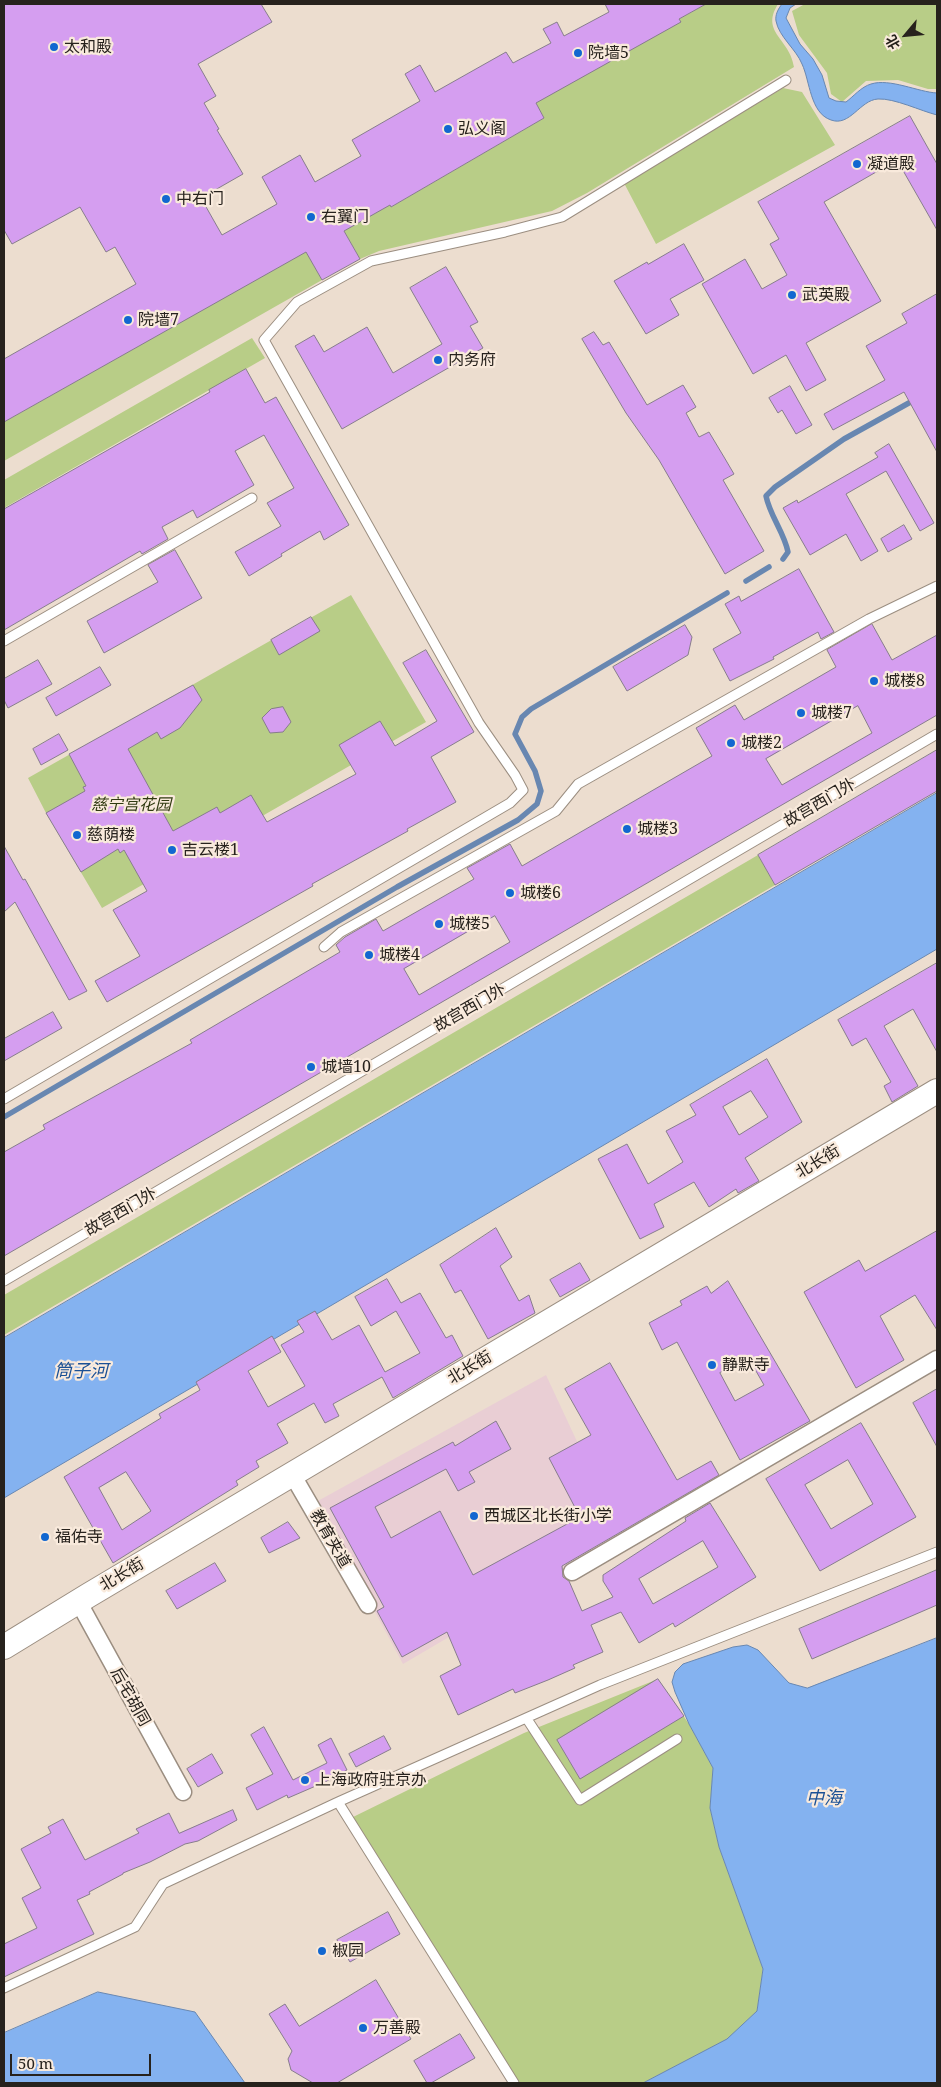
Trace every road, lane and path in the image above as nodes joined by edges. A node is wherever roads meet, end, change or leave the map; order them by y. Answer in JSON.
{"nodes":[{"id":1,"x":786,"y":80,"type":"dead end"},
{"id":2,"x":252,"y":498,"type":"dead end"},
{"id":3,"x":937,"y":586,"type":"edge"},
{"id":4,"x":4,"y":642,"type":"edge"},
{"id":5,"x":937,"y":734,"type":"edge"},
{"id":6,"x":324,"y":947,"type":"dead end"},
{"id":7,"x":937,"y":1091,"type":"edge"},
{"id":8,"x":4,"y":1099,"type":"edge"},
{"id":9,"x":4,"y":1281,"type":"edge"},
{"id":10,"x":937,"y":1359,"type":"edge"},
{"id":11,"x":292,"y":1474,"type":"junction"},
{"id":12,"x":937,"y":1552,"type":"edge"},
{"id":13,"x":572,"y":1572,"type":"dead end"},
{"id":14,"x":78,"y":1601,"type":"junction"},
{"id":15,"x":368,"y":1605,"type":"dead end"},
{"id":16,"x":4,"y":1647,"type":"edge"},
{"id":17,"x":527,"y":1719,"type":"junction"},
{"id":18,"x":677,"y":1739,"type":"dead end"},
{"id":19,"x":183,"y":1792,"type":"dead end"},
{"id":20,"x":338,"y":1802,"type":"junction"},
{"id":21,"x":4,"y":1988,"type":"edge"},
{"id":22,"x":514,"y":2083,"type":"edge"}],
"edges":[{"from":1,"to":8,"type":"lane"},
{"from":2,"to":4,"type":"lane"},
{"from":3,"to":6,"type":"lane"},
{"from":5,"to":9,"type":"lane","name":"故宫西门外"},
{"from":7,"to":11,"type":"street","name":"北长街"},
{"from":10,"to":13,"type":"street"},
{"from":11,"to":14,"type":"street","name":"北长街"},
{"from":11,"to":15,"type":"street","name":"教育夹道"},
{"from":12,"to":17,"type":"lane"},
{"from":14,"to":16,"type":"street","name":"北长街"},
{"from":14,"to":19,"type":"street","name":"后宅胡同"},
{"from":17,"to":18,"type":"lane"},
{"from":17,"to":20,"type":"lane"},
{"from":20,"to":21,"type":"lane"},
{"from":20,"to":22,"type":"lane"}]}
